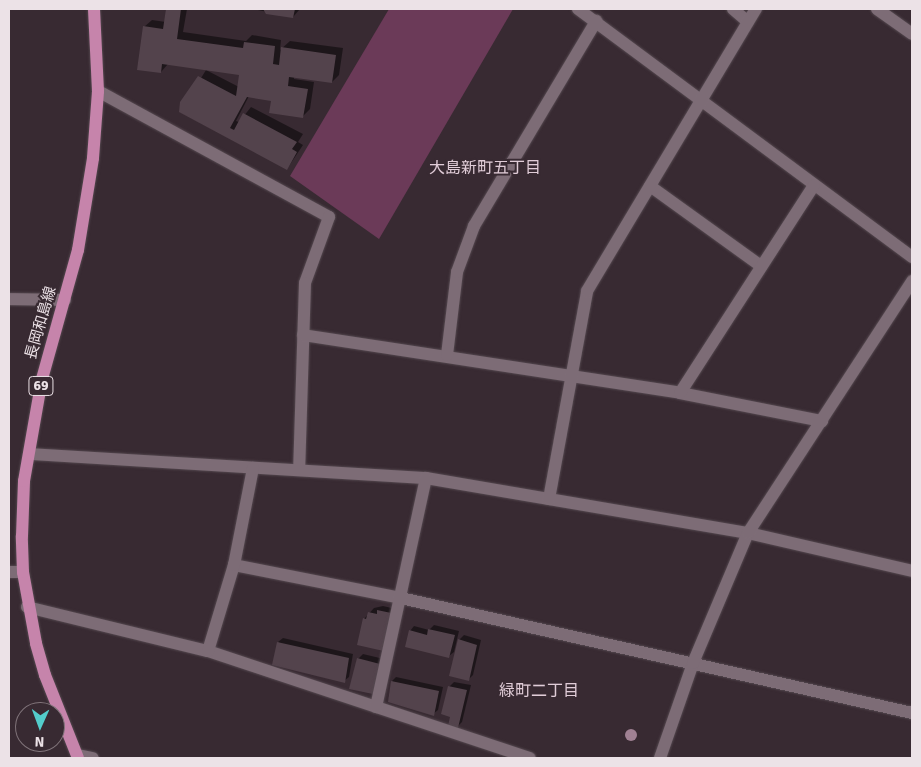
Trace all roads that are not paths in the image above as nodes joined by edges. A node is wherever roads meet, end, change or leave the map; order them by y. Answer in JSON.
{"nodes":[{"id":1,"x":94,"y":9,"type":"edge"},
{"id":2,"x":578,"y":9,"type":"edge"},
{"id":3,"x":733,"y":9,"type":"edge"},
{"id":4,"x":756,"y":9,"type":"edge"},
{"id":5,"x":877,"y":9,"type":"edge"},
{"id":6,"x":596,"y":21,"type":"junction"},
{"id":7,"x":747,"y":21,"type":"junction"},
{"id":8,"x":912,"y":34,"type":"edge"},
{"id":9,"x":98,"y":91,"type":"junction"},
{"id":10,"x":700,"y":100,"type":"junction"},
{"id":11,"x":814,"y":185,"type":"junction"},
{"id":12,"x":650,"y":186,"type":"junction"},
{"id":13,"x":912,"y":257,"type":"edge"},
{"id":14,"x":762,"y":266,"type":"junction"},
{"id":15,"x":912,"y":281,"type":"edge"},
{"id":16,"x":9,"y":299,"type":"edge"},
{"id":17,"x":65,"y":300,"type":"junction"},
{"id":18,"x":303,"y":335,"type":"junction"},
{"id":19,"x":447,"y":355,"type":"junction"},
{"id":20,"x":572,"y":377,"type":"junction"},
{"id":21,"x":680,"y":393,"type":"junction"},
{"id":22,"x":822,"y":421,"type":"junction"},
{"id":23,"x":30,"y":454,"type":"junction"},
{"id":24,"x":253,"y":468,"type":"junction"},
{"id":25,"x":299,"y":470,"type":"junction"},
{"id":26,"x":426,"y":478,"type":"junction"},
{"id":27,"x":549,"y":499,"type":"junction"},
{"id":28,"x":748,"y":533,"type":"junction"},
{"id":29,"x":234,"y":566,"type":"junction"},
{"id":30,"x":912,"y":570,"type":"edge"},
{"id":31,"x":9,"y":572,"type":"edge"},
{"id":32,"x":23,"y":572,"type":"junction"},
{"id":33,"x":401,"y":598,"type":"junction"},
{"id":34,"x":27,"y":606,"type":"junction"},
{"id":35,"x":208,"y":651,"type":"junction"},
{"id":36,"x":693,"y":663,"type":"junction"},
{"id":37,"x":376,"y":707,"type":"junction"},
{"id":38,"x":912,"y":713,"type":"edge"},
{"id":39,"x":78,"y":756,"type":"edge"},
{"id":40,"x":93,"y":758,"type":"edge"},
{"id":41,"x":530,"y":758,"type":"edge"},
{"id":42,"x":660,"y":758,"type":"edge"}],
"edges":[{"from":1,"to":9,"type":"main road","name":"長岡和島線","number":"69"},
{"from":2,"to":6,"type":"street"},
{"from":3,"to":7,"type":"street"},
{"from":4,"to":7,"type":"street"},
{"from":5,"to":8,"type":"street"},
{"from":6,"to":10,"type":"street"},
{"from":6,"to":19,"type":"street"},
{"from":7,"to":10,"type":"street"},
{"from":9,"to":17,"type":"main road","name":"長岡和島線","number":"69"},
{"from":9,"to":18,"type":"street"},
{"from":10,"to":11,"type":"street"},
{"from":10,"to":12,"type":"street"},
{"from":11,"to":13,"type":"street"},
{"from":11,"to":14,"type":"street"},
{"from":12,"to":14,"type":"street"},
{"from":12,"to":20,"type":"street"},
{"from":14,"to":21,"type":"street"},
{"from":15,"to":22,"type":"street"},
{"from":16,"to":17,"type":"street"},
{"from":17,"to":23,"type":"main road","name":"長岡和島線","number":"69"},
{"from":18,"to":19,"type":"street"},
{"from":18,"to":25,"type":"street"},
{"from":19,"to":20,"type":"street"},
{"from":20,"to":21,"type":"street"},
{"from":20,"to":27,"type":"street"},
{"from":21,"to":22,"type":"street"},
{"from":22,"to":28,"type":"street"},
{"from":23,"to":24,"type":"street"},
{"from":23,"to":32,"type":"main road","name":"長岡和島線","number":"69"},
{"from":24,"to":25,"type":"street"},
{"from":24,"to":29,"type":"street"},
{"from":25,"to":26,"type":"street"},
{"from":26,"to":27,"type":"street"},
{"from":26,"to":33,"type":"street"},
{"from":27,"to":28,"type":"street"},
{"from":28,"to":30,"type":"street"},
{"from":28,"to":36,"type":"street"},
{"from":29,"to":33,"type":"street"},
{"from":29,"to":35,"type":"street"},
{"from":31,"to":32,"type":"street"},
{"from":32,"to":34,"type":"main road","name":"長岡和島線","number":"69"},
{"from":33,"to":36,"type":"street"},
{"from":33,"to":37,"type":"street"},
{"from":34,"to":35,"type":"street"},
{"from":34,"to":39,"type":"main road","name":"長岡和島線","number":"69"},
{"from":35,"to":37,"type":"street"},
{"from":36,"to":38,"type":"street"},
{"from":36,"to":42,"type":"street"},
{"from":37,"to":41,"type":"street"},
{"from":39,"to":40,"type":"street"}]}
